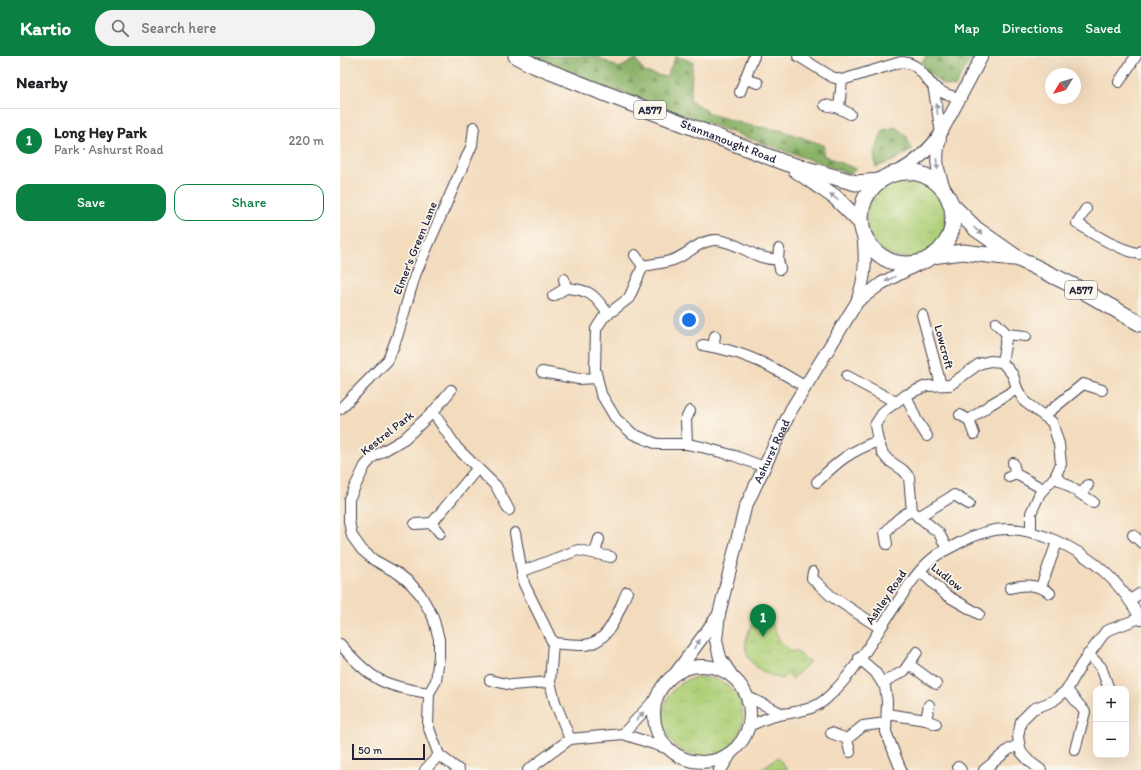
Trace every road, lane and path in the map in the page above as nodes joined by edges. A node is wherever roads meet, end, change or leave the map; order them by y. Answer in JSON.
{"nodes":[{"id":1,"x":516,"y":56,"type":"edge"},
{"id":2,"x":754,"y":56,"type":"edge"},
{"id":3,"x":798,"y":56,"type":"edge"},
{"id":4,"x":982,"y":56,"type":"edge"},
{"id":5,"x":1136,"y":56,"type":"edge"},
{"id":6,"x":745,"y":79,"type":"junction"},
{"id":7,"x":842,"y":80,"type":"junction"},
{"id":8,"x":1119,"y":82,"type":"dead end"},
{"id":9,"x":758,"y":83,"type":"dead end"},
{"id":10,"x":933,"y":85,"type":"junction"},
{"id":11,"x":740,"y":92,"type":"dead end"},
{"id":12,"x":959,"y":98,"type":"junction"},
{"id":13,"x":824,"y":105,"type":"dead end"},
{"id":14,"x":838,"y":108,"type":"junction"},
{"id":15,"x":850,"y":114,"type":"dead end"},
{"id":16,"x":474,"y":127,"type":"dead end"},
{"id":17,"x":941,"y":134,"type":"junction"},
{"id":18,"x":785,"y":163,"type":"junction"},
{"id":19,"x":896,"y":173,"type":"junction"},
{"id":20,"x":880,"y":181,"type":"junction"},
{"id":21,"x":948,"y":198,"type":"junction"},
{"id":22,"x":1086,"y":209,"type":"dead end"},
{"id":23,"x":862,"y":228,"type":"junction"},
{"id":24,"x":1141,"y":251,"type":"edge"},
{"id":25,"x":635,"y":255,"type":"dead end"},
{"id":26,"x":928,"y":258,"type":"junction"},
{"id":27,"x":779,"y":259,"type":"dead end"},
{"id":28,"x":1019,"y":259,"type":"junction"},
{"id":29,"x":643,"y":266,"type":"junction"},
{"id":30,"x":553,"y":296,"type":"dead end"},
{"id":31,"x":857,"y":302,"type":"junction"},
{"id":32,"x":608,"y":314,"type":"junction"},
{"id":33,"x":922,"y":315,"type":"dead end"},
{"id":34,"x":996,"y":323,"type":"dead end"},
{"id":35,"x":1141,"y":324,"type":"edge"},
{"id":36,"x":1007,"y":334,"type":"junction"},
{"id":37,"x":715,"y":336,"type":"dead end"},
{"id":38,"x":1026,"y":336,"type":"dead end"},
{"id":39,"x":702,"y":345,"type":"dead end"},
{"id":40,"x":713,"y":347,"type":"junction"},
{"id":41,"x":1002,"y":362,"type":"junction"},
{"id":42,"x":542,"y":372,"type":"dead end"},
{"id":43,"x":848,"y":376,"type":"dead end"},
{"id":44,"x":597,"y":378,"type":"junction"},
{"id":45,"x":941,"y":385,"type":"junction"},
{"id":46,"x":804,"y":386,"type":"junction"},
{"id":47,"x":1018,"y":389,"type":"junction"},
{"id":48,"x":450,"y":390,"type":"dead end"},
{"id":49,"x":1102,"y":390,"type":"dead end"},
{"id":50,"x":906,"y":395,"type":"junction"},
{"id":51,"x":896,"y":402,"type":"junction"},
{"id":52,"x":340,"y":410,"type":"edge"},
{"id":53,"x":690,"y":411,"type":"dead end"},
{"id":54,"x":433,"y":412,"type":"junction"},
{"id":55,"x":960,"y":415,"type":"dead end"},
{"id":56,"x":1044,"y":416,"type":"junction"},
{"id":57,"x":970,"y":420,"type":"junction"},
{"id":58,"x":974,"y":434,"type":"dead end"},
{"id":59,"x":927,"y":436,"type":"dead end"},
{"id":60,"x":878,"y":442,"type":"junction"},
{"id":61,"x":687,"y":444,"type":"junction"},
{"id":62,"x":1013,"y":463,"type":"dead end"},
{"id":63,"x":764,"y":467,"type":"junction"},
{"id":64,"x":477,"y":468,"type":"junction"},
{"id":65,"x":1055,"y":477,"type":"junction"},
{"id":66,"x":817,"y":482,"type":"dead end"},
{"id":67,"x":1088,"y":485,"type":"dead end"},
{"id":68,"x":1043,"y":489,"type":"junction"},
{"id":69,"x":1081,"y":494,"type":"junction"},
{"id":70,"x":1093,"y":502,"type":"dead end"},
{"id":71,"x":968,"y":504,"type":"dead end"},
{"id":72,"x":509,"y":510,"type":"dead end"},
{"id":73,"x":915,"y":514,"type":"junction"},
{"id":74,"x":344,"y":521,"type":"edge"},
{"id":75,"x":432,"y":523,"type":"junction"},
{"id":76,"x":415,"y":524,"type":"dead end"},
{"id":77,"x":875,"y":530,"type":"dead end"},
{"id":78,"x":1031,"y":531,"type":"junction"},
{"id":79,"x":440,"y":533,"type":"dead end"},
{"id":80,"x":885,"y":533,"type":"junction"},
{"id":81,"x":515,"y":534,"type":"dead end"},
{"id":82,"x":599,"y":539,"type":"dead end"},
{"id":83,"x":1057,"y":542,"type":"junction"},
{"id":84,"x":887,"y":544,"type":"dead end"},
{"id":85,"x":947,"y":550,"type":"junction"},
{"id":86,"x":595,"y":554,"type":"junction"},
{"id":87,"x":611,"y":557,"type":"dead end"},
{"id":88,"x":523,"y":571,"type":"junction"},
{"id":89,"x":920,"y":571,"type":"junction"},
{"id":90,"x":812,"y":572,"type":"dead end"},
{"id":91,"x":1041,"y":587,"type":"junction"},
{"id":92,"x":1010,"y":588,"type":"dead end"},
{"id":93,"x":627,"y":592,"type":"dead end"},
{"id":94,"x":1050,"y":593,"type":"dead end"},
{"id":95,"x":1141,"y":593,"type":"edge"},
{"id":96,"x":1130,"y":600,"type":"junction"},
{"id":97,"x":719,"y":614,"type":"junction"},
{"id":98,"x":980,"y":614,"type":"dead end"},
{"id":99,"x":1141,"y":619,"type":"edge"},
{"id":100,"x":880,"y":628,"type":"junction"},
{"id":101,"x":553,"y":643,"type":"junction"},
{"id":102,"x":340,"y":644,"type":"edge"},
{"id":103,"x":917,"y":652,"type":"dead end"},
{"id":104,"x":1088,"y":654,"type":"junction"},
{"id":105,"x":859,"y":658,"type":"junction"},
{"id":106,"x":910,"y":665,"type":"junction"},
{"id":107,"x":675,"y":674,"type":"junction"},
{"id":108,"x":732,"y":676,"type":"junction"},
{"id":109,"x":490,"y":680,"type":"dead end"},
{"id":110,"x":550,"y":682,"type":"junction"},
{"id":111,"x":882,"y":683,"type":"junction"},
{"id":112,"x":936,"y":684,"type":"dead end"},
{"id":113,"x":1108,"y":686,"type":"edge"},
{"id":114,"x":1067,"y":690,"type":"junction"},
{"id":115,"x":429,"y":693,"type":"junction"},
{"id":116,"x":657,"y":697,"type":"junction"},
{"id":117,"x":748,"y":697,"type":"junction"},
{"id":118,"x":929,"y":705,"type":"dead end"},
{"id":119,"x":783,"y":714,"type":"junction"},
{"id":120,"x":886,"y":718,"type":"junction"},
{"id":121,"x":926,"y":720,"type":"junction"},
{"id":122,"x":936,"y":724,"type":"dead end"},
{"id":123,"x":749,"y":726,"type":"junction"},
{"id":124,"x":831,"y":733,"type":"dead end"},
{"id":125,"x":623,"y":734,"type":"junction"},
{"id":126,"x":570,"y":739,"type":"junction"},
{"id":127,"x":847,"y":739,"type":"junction"},
{"id":128,"x":1018,"y":745,"type":"junction"},
{"id":129,"x":669,"y":749,"type":"junction"},
{"id":130,"x":1075,"y":750,"type":"dead end"},
{"id":131,"x":850,"y":752,"type":"dead end"},
{"id":132,"x":730,"y":754,"type":"junction"},
{"id":133,"x":439,"y":755,"type":"junction"},
{"id":134,"x":685,"y":759,"type":"junction"},
{"id":135,"x":425,"y":770,"type":"edge"},
{"id":136,"x":459,"y":770,"type":"edge"},
{"id":137,"x":528,"y":770,"type":"edge"},
{"id":138,"x":695,"y":770,"type":"edge"},
{"id":139,"x":720,"y":770,"type":"edge"},
{"id":140,"x":901,"y":770,"type":"edge"},
{"id":141,"x":984,"y":770,"type":"edge"},
{"id":142,"x":1041,"y":770,"type":"edge"}],
"edges":[{"from":1,"to":18,"type":"main road","name":"Stannanought Road","number":"A577"},
{"from":2,"to":6,"type":"street"},
{"from":3,"to":7,"type":"street"},
{"from":4,"to":12,"type":"street"},
{"from":5,"to":8,"type":"street"},
{"from":6,"to":9,"type":"street"},
{"from":6,"to":11,"type":"street"},
{"from":7,"to":10,"type":"street"},
{"from":7,"to":14,"type":"street"},
{"from":10,"to":12,"type":"street"},
{"from":17,"to":10,"type":"street","one_way":true},
{"from":12,"to":17,"type":"street"},
{"from":13,"to":14,"type":"street"},
{"from":14,"to":15,"type":"street"},
{"from":16,"to":52,"type":"street","name":"Elmer's Green Lane"},
{"from":17,"to":19,"type":"street"},
{"from":17,"to":21,"type":"street","one_way":true},
{"from":18,"to":20,"type":"main road","name":"Stannanought Road","number":"A577"},
{"from":23,"to":18,"type":"main road","name":"Stannanought Road","number":"A577","one_way":true},
{"from":19,"to":20,"type":"main road","number":"A577"},
{"from":19,"to":21,"type":"main road","number":"A577"},
{"from":20,"to":23,"type":"main road","number":"A577"},
{"from":21,"to":26,"type":"main road"},
{"from":21,"to":28,"type":"main road","number":"A577","one_way":true},
{"from":22,"to":24,"type":"street"},
{"from":23,"to":26,"type":"main road","number":"A577"},
{"from":23,"to":31,"type":"street","name":"Ashurst Road"},
{"from":25,"to":29,"type":"street"},
{"from":26,"to":28,"type":"main road","number":"A577"},
{"from":26,"to":31,"type":"street","name":"Ashurst Road","one_way":true},
{"from":27,"to":29,"type":"street"},
{"from":28,"to":35,"type":"main road","number":"A577"},
{"from":29,"to":32,"type":"street"},
{"from":30,"to":32,"type":"street"},
{"from":31,"to":46,"type":"street","name":"Ashurst Road"},
{"from":32,"to":44,"type":"street"},
{"from":33,"to":45,"type":"street","name":"Lowcroft"},
{"from":34,"to":36,"type":"street"},
{"from":36,"to":38,"type":"street"},
{"from":36,"to":41,"type":"street"},
{"from":37,"to":40,"type":"street"},
{"from":39,"to":40,"type":"street"},
{"from":40,"to":46,"type":"street"},
{"from":41,"to":45,"type":"street","name":"Lowcroft"},
{"from":41,"to":47,"type":"street"},
{"from":42,"to":44,"type":"street"},
{"from":43,"to":51,"type":"street"},
{"from":44,"to":61,"type":"street"},
{"from":45,"to":50,"type":"street","name":"Lowcroft"},
{"from":46,"to":63,"type":"street","name":"Ashurst Road"},
{"from":47,"to":56,"type":"street"},
{"from":47,"to":57,"type":"street"},
{"from":48,"to":54,"type":"street","name":"Kestrel Park"},
{"from":49,"to":56,"type":"street"},
{"from":50,"to":51,"type":"street","name":"Lowcroft"},
{"from":50,"to":59,"type":"street"},
{"from":51,"to":60,"type":"street","name":"Lowcroft"},
{"from":53,"to":61,"type":"street"},
{"from":54,"to":64,"type":"street","name":"Kestrel Park"},
{"from":54,"to":74,"type":"street","name":"Kestrel Park"},
{"from":55,"to":57,"type":"street"},
{"from":56,"to":65,"type":"street"},
{"from":57,"to":58,"type":"street"},
{"from":60,"to":66,"type":"street"},
{"from":60,"to":73,"type":"street","name":"Lowcroft"},
{"from":61,"to":63,"type":"street"},
{"from":62,"to":68,"type":"street"},
{"from":63,"to":97,"type":"street","name":"Ashurst Road"},
{"from":64,"to":72,"type":"street","name":"Kestrel Park"},
{"from":64,"to":75,"type":"street"},
{"from":65,"to":68,"type":"street"},
{"from":65,"to":69,"type":"street"},
{"from":67,"to":69,"type":"street"},
{"from":68,"to":78,"type":"street"},
{"from":69,"to":70,"type":"street"},
{"from":71,"to":73,"type":"street"},
{"from":73,"to":80,"type":"street"},
{"from":73,"to":85,"type":"street"},
{"from":74,"to":115,"type":"street","name":"Kestrel Park"},
{"from":75,"to":76,"type":"street"},
{"from":75,"to":79,"type":"street"},
{"from":77,"to":80,"type":"street"},
{"from":78,"to":83,"type":"street","name":"Ashley Road"},
{"from":78,"to":85,"type":"street","name":"Ashley Road"},
{"from":80,"to":84,"type":"street"},
{"from":81,"to":88,"type":"street"},
{"from":82,"to":86,"type":"street"},
{"from":83,"to":91,"type":"street"},
{"from":83,"to":96,"type":"street","name":"Ashley Road"},
{"from":85,"to":89,"type":"street","name":"Ashley Road"},
{"from":86,"to":87,"type":"street"},
{"from":86,"to":88,"type":"street"},
{"from":88,"to":101,"type":"street"},
{"from":89,"to":98,"type":"street","name":"Ludlow"},
{"from":89,"to":100,"type":"street","name":"Ashley Road"},
{"from":90,"to":100,"type":"street"},
{"from":91,"to":92,"type":"street"},
{"from":91,"to":94,"type":"street"},
{"from":93,"to":101,"type":"street"},
{"from":95,"to":96,"type":"street"},
{"from":96,"to":99,"type":"street","name":"Ashley Road"},
{"from":107,"to":97,"type":"street","name":"Ashurst Road","one_way":true},
{"from":97,"to":108,"type":"street","name":"Ashurst Road"},
{"from":99,"to":104,"type":"street"},
{"from":100,"to":105,"type":"street","name":"Ashley Road"},
{"from":101,"to":110,"type":"street"},
{"from":102,"to":115,"type":"street"},
{"from":103,"to":106,"type":"street"},
{"from":104,"to":113,"type":"street"},
{"from":104,"to":114,"type":"street"},
{"from":105,"to":111,"type":"street"},
{"from":105,"to":119,"type":"street","name":"Ashley Road"},
{"from":106,"to":111,"type":"street"},
{"from":106,"to":112,"type":"street"},
{"from":107,"to":108,"type":"street"},
{"from":107,"to":116,"type":"street"},
{"from":108,"to":117,"type":"street"},
{"from":109,"to":110,"type":"street"},
{"from":110,"to":126,"type":"street"},
{"from":111,"to":120,"type":"street"},
{"from":114,"to":128,"type":"street"},
{"from":114,"to":130,"type":"street"},
{"from":115,"to":133,"type":"street","name":"Kestrel Park"},
{"from":125,"to":116,"type":"street","one_way":true},
{"from":116,"to":129,"type":"street"},
{"from":117,"to":119,"type":"street"},
{"from":117,"to":123,"type":"street"},
{"from":118,"to":121,"type":"street"},
{"from":119,"to":123,"type":"street","name":"Ashley Road"},
{"from":120,"to":121,"type":"street"},
{"from":120,"to":127,"type":"street"},
{"from":120,"to":140,"type":"street"},
{"from":121,"to":122,"type":"street"},
{"from":123,"to":132,"type":"street"},
{"from":124,"to":127,"type":"street"},
{"from":125,"to":126,"type":"street"},
{"from":125,"to":129,"type":"street"},
{"from":126,"to":137,"type":"street"},
{"from":127,"to":131,"type":"street"},
{"from":128,"to":141,"type":"street"},
{"from":128,"to":142,"type":"street"},
{"from":129,"to":134,"type":"street"},
{"from":132,"to":134,"type":"street"},
{"from":132,"to":139,"type":"street"},
{"from":133,"to":135,"type":"street"},
{"from":133,"to":136,"type":"street"},
{"from":134,"to":138,"type":"street"}]}
